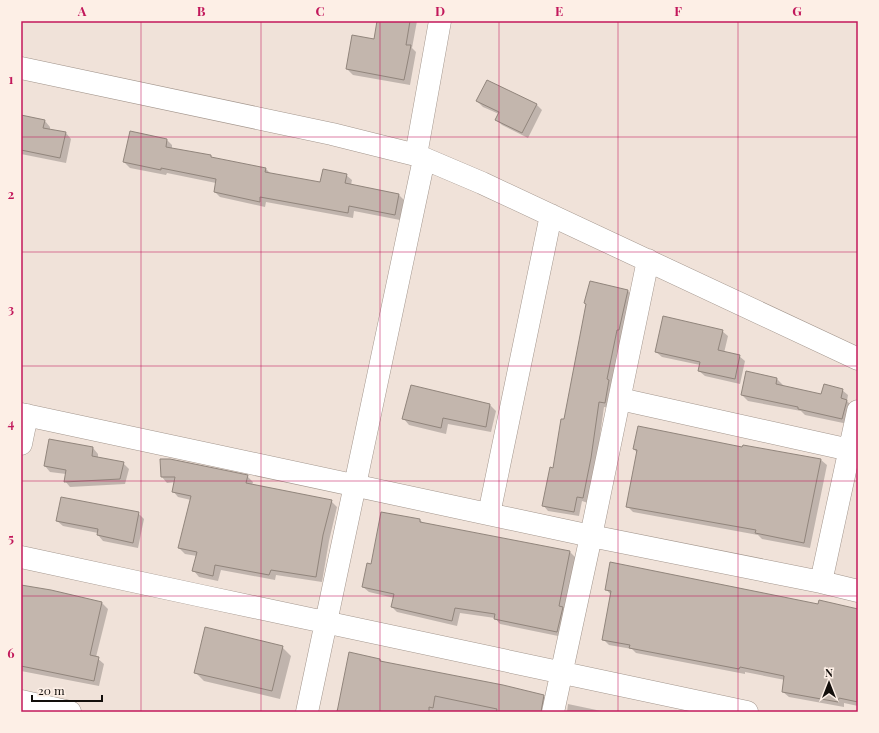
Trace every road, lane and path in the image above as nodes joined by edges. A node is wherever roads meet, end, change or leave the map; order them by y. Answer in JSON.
{"nodes":[{"id":1,"x":440,"y":21,"type":"edge"},
{"id":2,"x":21,"y":68,"type":"edge"},
{"id":3,"x":420,"y":157,"type":"junction"},
{"id":4,"x":551,"y":215,"type":"junction"},
{"id":5,"x":648,"y":260,"type":"junction"},
{"id":6,"x":858,"y":359,"type":"edge"},
{"id":7,"x":620,"y":399,"type":"junction"},
{"id":8,"x":858,"y":411,"type":"edge"},
{"id":9,"x":24,"y":414,"type":"edge"},
{"id":10,"x":21,"y":444,"type":"edge"},
{"id":11,"x":850,"y":450,"type":"junction"},
{"id":12,"x":355,"y":485,"type":"junction"},
{"id":13,"x":489,"y":514,"type":"junction"},
{"id":14,"x":591,"y":536,"type":"junction"},
{"id":15,"x":21,"y":557,"type":"edge"},
{"id":16,"x":821,"y":582,"type":"junction"},
{"id":17,"x":858,"y":591,"type":"edge"},
{"id":18,"x":326,"y":622,"type":"junction"},
{"id":19,"x":561,"y":674,"type":"junction"},
{"id":20,"x":21,"y":701,"type":"edge"},
{"id":21,"x":70,"y":712,"type":"edge"},
{"id":22,"x":307,"y":712,"type":"edge"},
{"id":23,"x":553,"y":712,"type":"edge"},
{"id":24,"x":747,"y":712,"type":"edge"}],
"edges":[{"from":1,"to":3,"type":"street"},
{"from":2,"to":3,"type":"street"},
{"from":3,"to":4,"type":"street"},
{"from":3,"to":12,"type":"street"},
{"from":4,"to":5,"type":"street"},
{"from":4,"to":13,"type":"street"},
{"from":5,"to":6,"type":"street"},
{"from":5,"to":7,"type":"street"},
{"from":7,"to":11,"type":"street"},
{"from":7,"to":14,"type":"street"},
{"from":8,"to":11,"type":"street"},
{"from":9,"to":10,"type":"street"},
{"from":9,"to":12,"type":"street"},
{"from":11,"to":16,"type":"street"},
{"from":12,"to":13,"type":"street"},
{"from":12,"to":18,"type":"street"},
{"from":13,"to":14,"type":"street"},
{"from":14,"to":16,"type":"street"},
{"from":14,"to":19,"type":"street"},
{"from":15,"to":18,"type":"street"},
{"from":16,"to":17,"type":"street"},
{"from":18,"to":19,"type":"street"},
{"from":18,"to":22,"type":"street"},
{"from":19,"to":23,"type":"street"},
{"from":19,"to":24,"type":"street"},
{"from":20,"to":21,"type":"street"}]}
